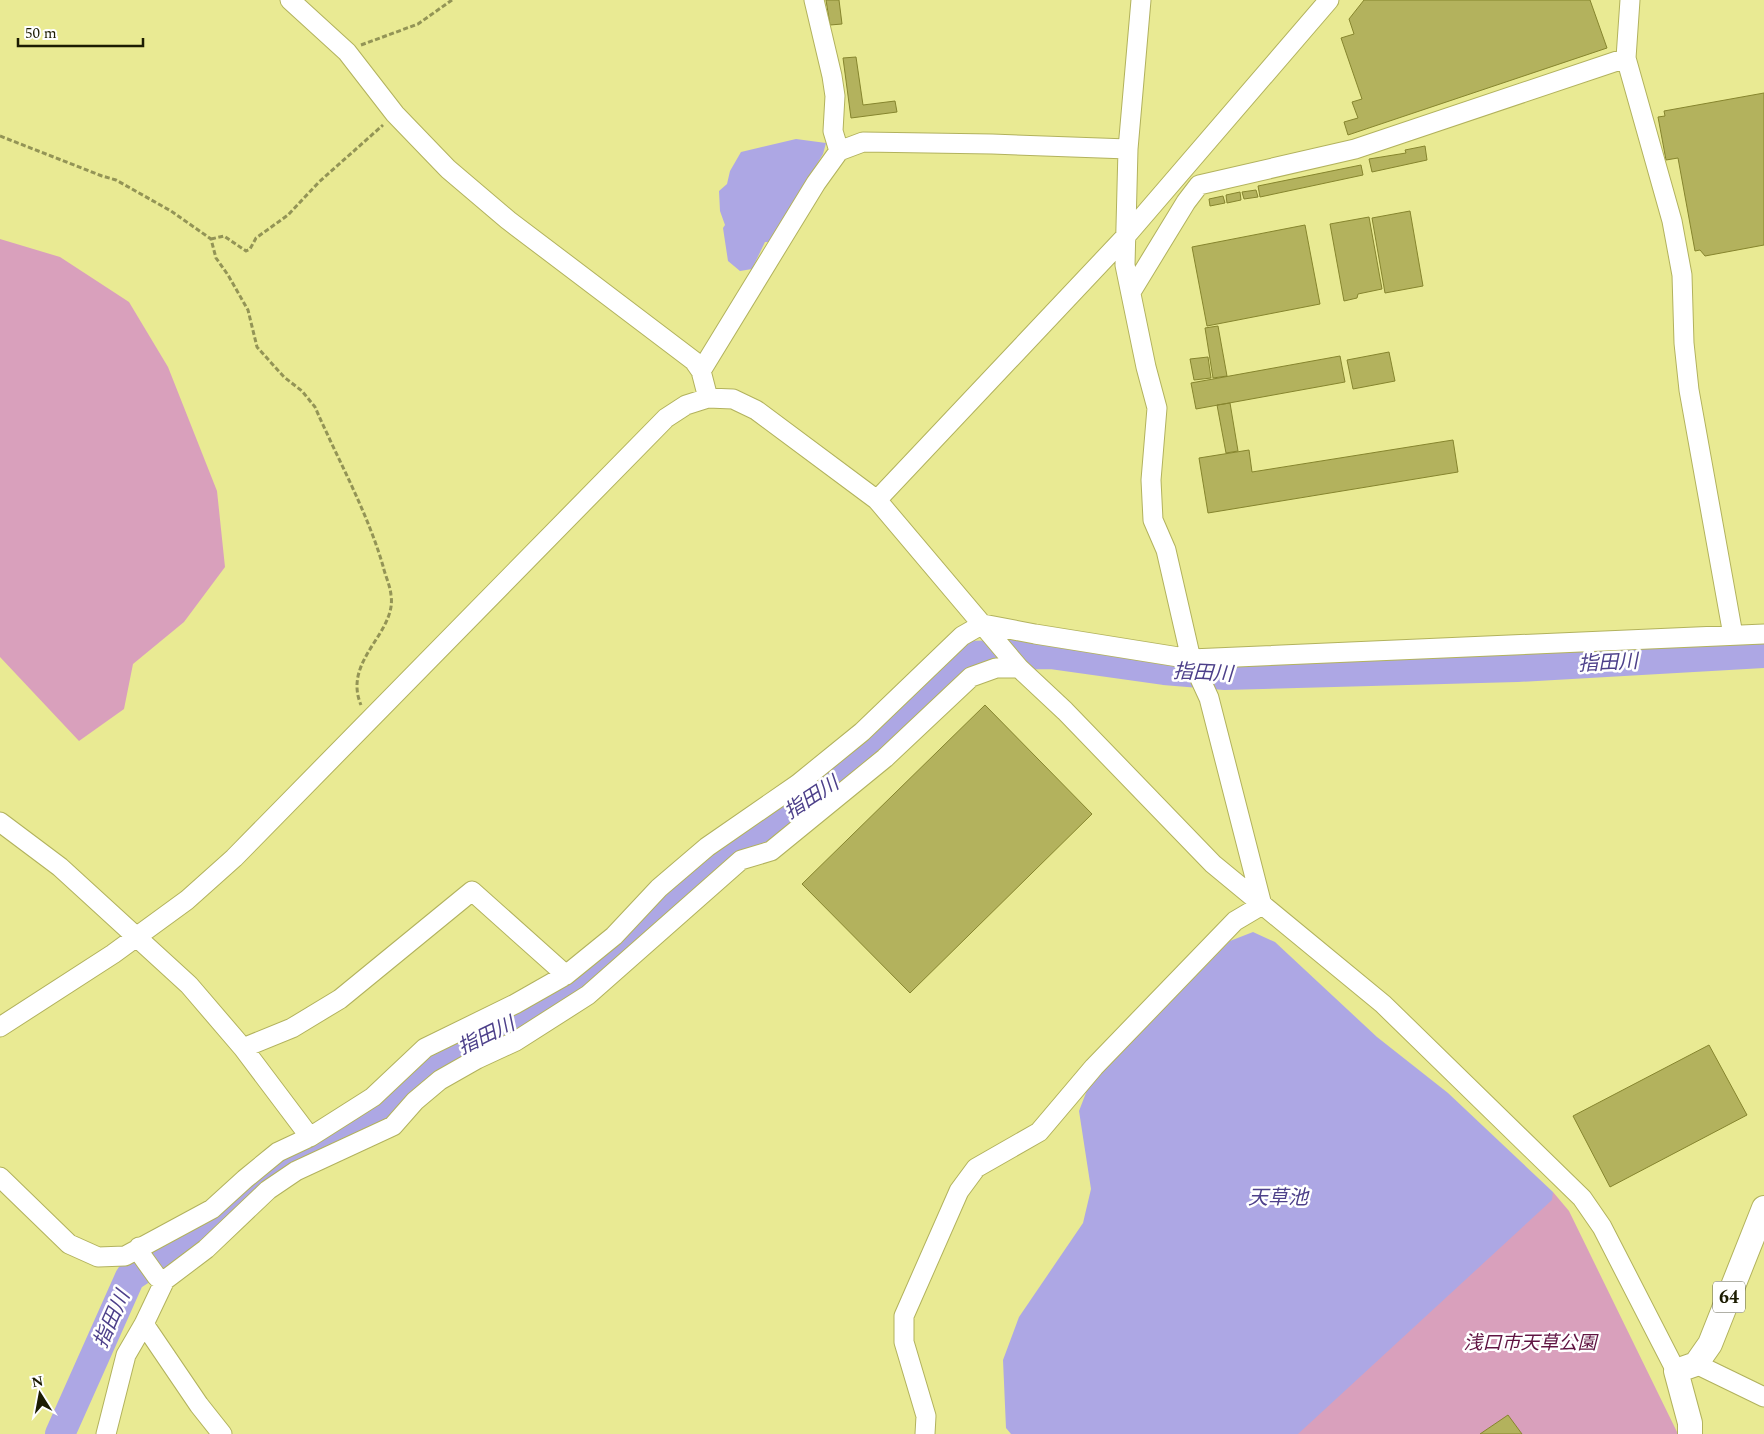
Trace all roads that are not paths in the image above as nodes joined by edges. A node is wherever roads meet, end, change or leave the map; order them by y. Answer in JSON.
{"nodes":[{"id":1,"x":290,"y":0,"type":"edge"},
{"id":2,"x":814,"y":0,"type":"edge"},
{"id":3,"x":1141,"y":0,"type":"edge"},
{"id":4,"x":1329,"y":0,"type":"edge"},
{"id":5,"x":1630,"y":0,"type":"edge"},
{"id":6,"x":1626,"y":58,"type":"junction"},
{"id":7,"x":1128,"y":149,"type":"junction"},
{"id":8,"x":839,"y":151,"type":"junction"},
{"id":9,"x":1126,"y":236,"type":"junction"},
{"id":10,"x":1131,"y":292,"type":"junction"},
{"id":11,"x":701,"y":371,"type":"junction"},
{"id":12,"x":708,"y":398,"type":"junction"},
{"id":13,"x":877,"y":500,"type":"junction"},
{"id":14,"x":983,"y":624,"type":"junction"},
{"id":15,"x":1764,"y":634,"type":"edge"},
{"id":16,"x":1733,"y":635,"type":"junction"},
{"id":17,"x":1191,"y":659,"type":"junction"},
{"id":18,"x":1019,"y":668,"type":"junction"},
{"id":19,"x":0,"y":822,"type":"edge"},
{"id":20,"x":1262,"y":905,"type":"junction"},
{"id":21,"x":136,"y":937,"type":"junction"},
{"id":22,"x":566,"y":975,"type":"junction"},
{"id":23,"x":0,"y":1027,"type":"edge"},
{"id":24,"x":243,"y":1048,"type":"junction"},
{"id":25,"x":310,"y":1136,"type":"junction"},
{"id":26,"x":0,"y":1177,"type":"edge"},
{"id":27,"x":1764,"y":1208,"type":"edge"},
{"id":28,"x":141,"y":1251,"type":"junction"},
{"id":29,"x":161,"y":1279,"type":"junction"},
{"id":30,"x":144,"y":1324,"type":"junction"},
{"id":31,"x":1686,"y":1367,"type":"junction"},
{"id":32,"x":1764,"y":1397,"type":"edge"},
{"id":33,"x":106,"y":1434,"type":"edge"},
{"id":34,"x":222,"y":1434,"type":"edge"},
{"id":35,"x":925,"y":1434,"type":"edge"},
{"id":36,"x":1690,"y":1434,"type":"edge"}],
"edges":[{"from":1,"to":11,"type":"street"},
{"from":2,"to":8,"type":"street"},
{"from":3,"to":7,"type":"street"},
{"from":4,"to":9,"type":"street"},
{"from":5,"to":6,"type":"street"},
{"from":6,"to":10,"type":"street"},
{"from":6,"to":16,"type":"street"},
{"from":7,"to":8,"type":"street"},
{"from":7,"to":9,"type":"street"},
{"from":8,"to":11,"type":"street"},
{"from":9,"to":10,"type":"street"},
{"from":9,"to":13,"type":"street"},
{"from":10,"to":17,"type":"street"},
{"from":11,"to":12,"type":"street"},
{"from":12,"to":13,"type":"street"},
{"from":12,"to":21,"type":"street"},
{"from":13,"to":14,"type":"street"},
{"from":14,"to":17,"type":"street"},
{"from":14,"to":18,"type":"street"},
{"from":14,"to":22,"type":"street"},
{"from":15,"to":16,"type":"street"},
{"from":16,"to":17,"type":"street"},
{"from":17,"to":20,"type":"street"},
{"from":18,"to":20,"type":"street"},
{"from":18,"to":29,"type":"street"},
{"from":19,"to":21,"type":"street"},
{"from":20,"to":31,"type":"street"},
{"from":20,"to":35,"type":"street"},
{"from":21,"to":23,"type":"street"},
{"from":21,"to":24,"type":"street"},
{"from":22,"to":24,"type":"street"},
{"from":22,"to":25,"type":"street"},
{"from":24,"to":25,"type":"street"},
{"from":25,"to":28,"type":"street"},
{"from":26,"to":28,"type":"street"},
{"from":27,"to":31,"type":"main road","number":"64"},
{"from":28,"to":29,"type":"street"},
{"from":29,"to":30,"type":"street"},
{"from":30,"to":33,"type":"street"},
{"from":30,"to":34,"type":"street"},
{"from":31,"to":32,"type":"street"},
{"from":31,"to":36,"type":"main road"}]}
